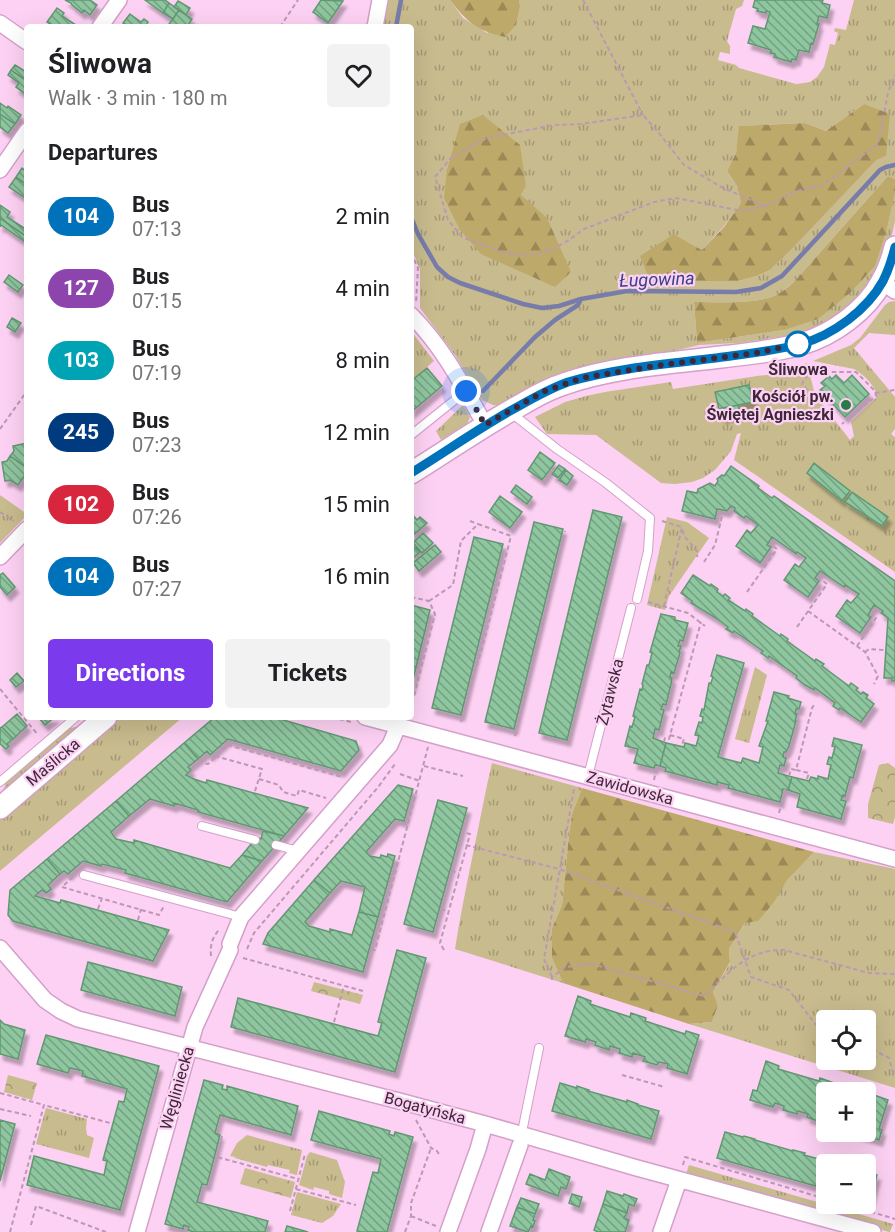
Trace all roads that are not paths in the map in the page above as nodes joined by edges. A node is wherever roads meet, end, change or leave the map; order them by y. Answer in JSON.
{"nodes":[{"id":1,"x":118,"y":0,"type":"edge"},
{"id":2,"x":380,"y":0,"type":"edge"},
{"id":3,"x":0,"y":23,"type":"edge"},
{"id":4,"x":102,"y":24,"type":"edge"},
{"id":5,"x":376,"y":24,"type":"edge"},
{"id":6,"x":24,"y":40,"type":"edge"},
{"id":7,"x":24,"y":136,"type":"edge"},
{"id":8,"x":0,"y":170,"type":"edge"},
{"id":9,"x":895,"y":247,"type":"edge"},
{"id":10,"x":889,"y":286,"type":"edge"},
{"id":11,"x":414,"y":312,"type":"edge"},
{"id":12,"x":466,"y":391,"type":"junction"},
{"id":13,"x":509,"y":411,"type":"junction"},
{"id":14,"x":485,"y":425,"type":"junction"},
{"id":15,"x":414,"y":433,"type":"edge"},
{"id":16,"x":414,"y":471,"type":"edge"},
{"id":17,"x":24,"y":532,"type":"edge"},
{"id":18,"x":0,"y":557,"type":"edge"},
{"id":19,"x":637,"y":599,"type":"dead end"},
{"id":20,"x":632,"y":608,"type":"dead end"},
{"id":21,"x":72,"y":720,"type":"edge"},
{"id":22,"x":103,"y":720,"type":"edge"},
{"id":23,"x":376,"y":720,"type":"edge"},
{"id":24,"x":398,"y":726,"type":"junction"},
{"id":25,"x":583,"y":775,"type":"junction"},
{"id":26,"x":0,"y":782,"type":"edge"},
{"id":27,"x":0,"y":808,"type":"edge"},
{"id":28,"x":202,"y":826,"type":"dead end"},
{"id":29,"x":255,"y":840,"type":"dead end"},
{"id":30,"x":276,"y":845,"type":"dead end"},
{"id":31,"x":299,"y":851,"type":"junction"},
{"id":32,"x":895,"y":859,"type":"edge"},
{"id":33,"x":82,"y":874,"type":"road end"},
{"id":34,"x":241,"y":918,"type":"junction"},
{"id":35,"x":0,"y":948,"type":"edge"},
{"id":36,"x":188,"y":1048,"type":"junction"},
{"id":37,"x":539,"y":1048,"type":"dead end"},
{"id":38,"x":485,"y":1124,"type":"junction"},
{"id":39,"x":520,"y":1141,"type":"junction"},
{"id":40,"x":679,"y":1179,"type":"junction"},
{"id":41,"x":137,"y":1232,"type":"edge"},
{"id":42,"x":448,"y":1232,"type":"edge"},
{"id":43,"x":489,"y":1232,"type":"edge"},
{"id":44,"x":661,"y":1232,"type":"edge"},
{"id":45,"x":873,"y":1232,"type":"edge"}],
"edges":[{"from":1,"to":4,"type":"street"},
{"from":2,"to":5,"type":"street"},
{"from":3,"to":6,"type":"street"},
{"from":7,"to":8,"type":"street"},
{"from":9,"to":10,"type":"street"},
{"from":10,"to":13,"type":"street"},
{"from":11,"to":12,"type":"street"},
{"from":12,"to":14,"type":"street"},
{"from":12,"to":15,"type":"lane"},
{"from":13,"to":14,"type":"street"},
{"from":13,"to":19,"type":"lane"},
{"from":14,"to":16,"type":"street"},
{"from":17,"to":18,"type":"street"},
{"from":20,"to":25,"type":"lane","name":"Żytawska"},
{"from":21,"to":26,"type":"lane"},
{"from":22,"to":27,"type":"street","name":"Maślicka"},
{"from":23,"to":24,"type":"street","name":"Zawidowska"},
{"from":24,"to":25,"type":"street","name":"Zawidowska"},
{"from":24,"to":31,"type":"street","name":"Węgliniecka"},
{"from":25,"to":32,"type":"street","name":"Zawidowska"},
{"from":28,"to":29,"type":"lane"},
{"from":30,"to":31,"type":"lane"},
{"from":31,"to":34,"type":"street","name":"Węgliniecka"},
{"from":33,"to":34,"type":"lane"},
{"from":34,"to":36,"type":"street","name":"Węgliniecka"},
{"from":35,"to":36,"type":"street","name":"Bogatyńska"},
{"from":36,"to":38,"type":"street","name":"Bogatyńska"},
{"from":36,"to":41,"type":"street","name":"Węgliniecka"},
{"from":37,"to":39,"type":"lane"},
{"from":38,"to":39,"type":"street","name":"Bogatyńska"},
{"from":38,"to":42,"type":"street"},
{"from":39,"to":40,"type":"street","name":"Bogatyńska"},
{"from":39,"to":43,"type":"street"},
{"from":40,"to":44,"type":"street"},
{"from":40,"to":45,"type":"street","name":"Bogatyńska"}]}
